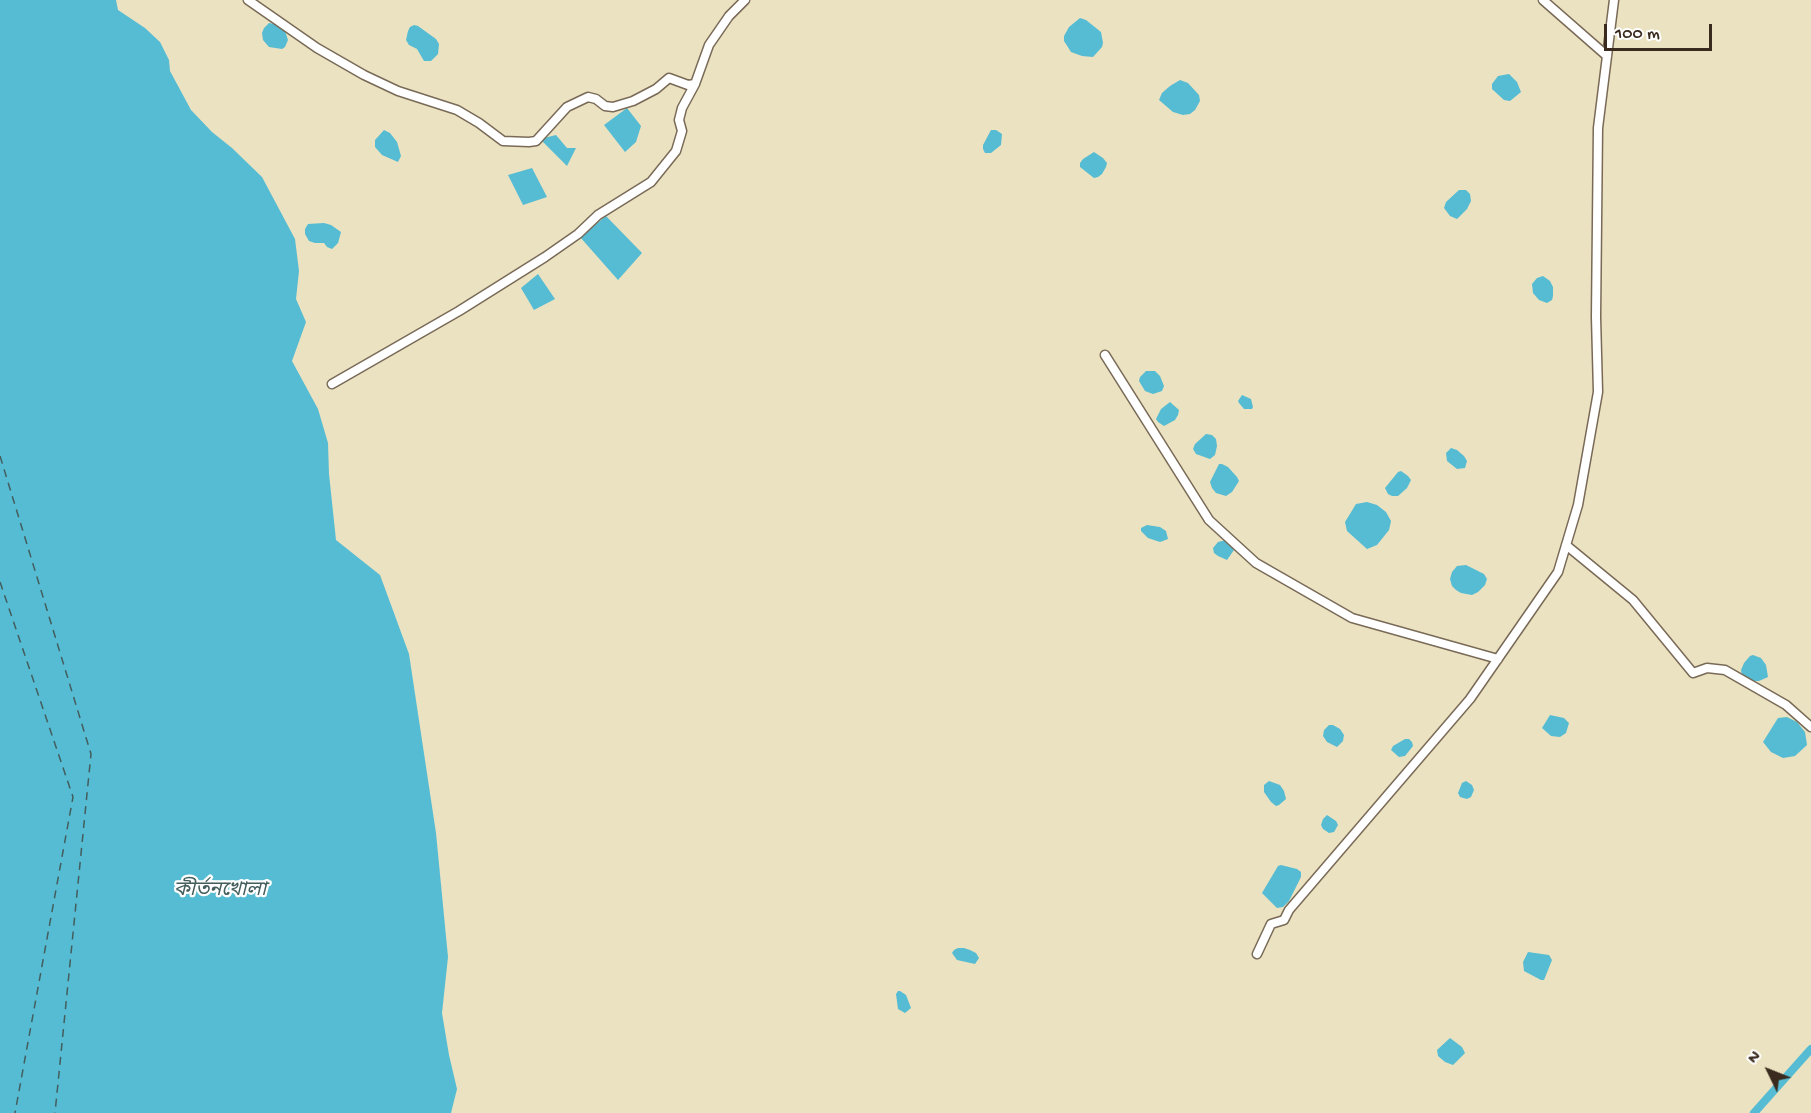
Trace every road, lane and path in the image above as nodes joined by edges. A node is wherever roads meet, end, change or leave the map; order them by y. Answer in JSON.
{"nodes":[{"id":1,"x":248,"y":0,"type":"edge"},
{"id":2,"x":745,"y":0,"type":"edge"},
{"id":3,"x":1543,"y":0,"type":"edge"},
{"id":4,"x":1614,"y":0,"type":"edge"},
{"id":5,"x":1607,"y":56,"type":"junction"},
{"id":6,"x":695,"y":84,"type":"junction"},
{"id":7,"x":1105,"y":355,"type":"dead end"},
{"id":8,"x":332,"y":384,"type":"dead end"},
{"id":9,"x":1566,"y":545,"type":"junction"},
{"id":10,"x":1498,"y":659,"type":"junction"},
{"id":11,"x":1811,"y":727,"type":"edge"},
{"id":12,"x":1257,"y":954,"type":"dead end"}],
"edges":[{"from":1,"to":6,"type":"street"},
{"from":2,"to":6,"type":"street"},
{"from":3,"to":5,"type":"street"},
{"from":4,"to":5,"type":"street"},
{"from":5,"to":9,"type":"street"},
{"from":6,"to":8,"type":"street"},
{"from":7,"to":10,"type":"street"},
{"from":9,"to":10,"type":"street"},
{"from":9,"to":11,"type":"street"},
{"from":10,"to":12,"type":"street"}]}
